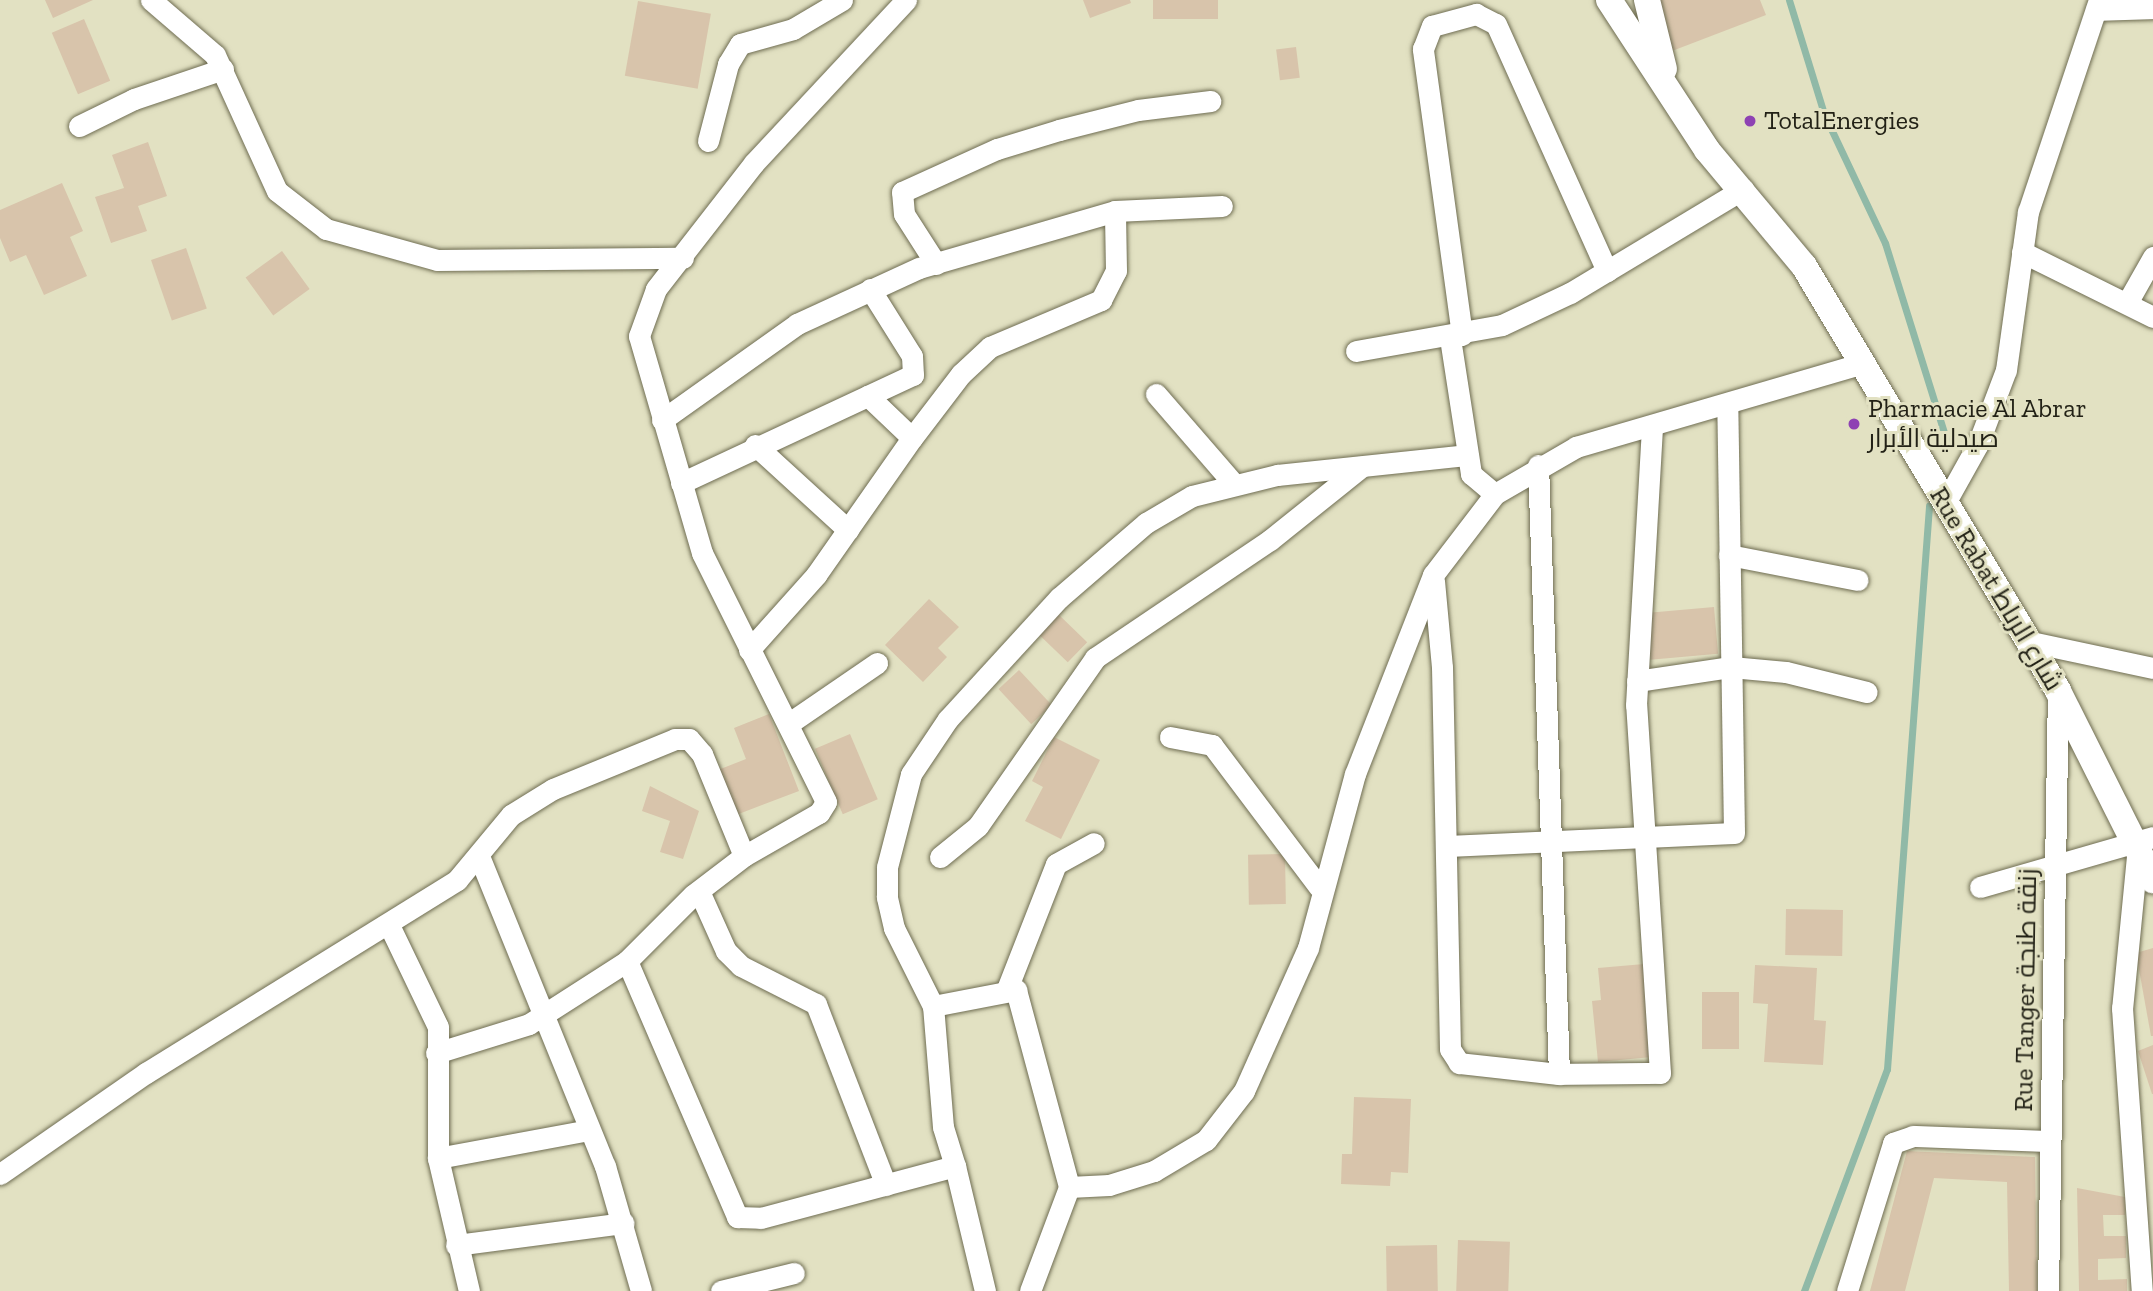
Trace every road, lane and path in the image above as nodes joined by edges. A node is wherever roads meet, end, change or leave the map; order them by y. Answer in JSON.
{"nodes":[{"id":1,"x":842,"y":0,"type":"edge"},
{"id":2,"x":906,"y":0,"type":"edge"},
{"id":3,"x":1609,"y":0,"type":"edge"},
{"id":4,"x":1647,"y":0,"type":"edge"},
{"id":5,"x":156,"y":2,"type":"edge"},
{"id":6,"x":2097,"y":5,"type":"edge"},
{"id":7,"x":2153,"y":8,"type":"edge"},
{"id":8,"x":223,"y":69,"type":"junction"},
{"id":9,"x":1210,"y":101,"type":"dead end"},
{"id":10,"x":1675,"y":104,"type":"junction"},
{"id":11,"x":79,"y":126,"type":"dead end"},
{"id":12,"x":708,"y":141,"type":"dead end"},
{"id":13,"x":1743,"y":189,"type":"junction"},
{"id":14,"x":1222,"y":206,"type":"dead end"},
{"id":15,"x":1115,"y":211,"type":"junction"},
{"id":16,"x":2022,"y":252,"type":"junction"},
{"id":17,"x":2153,"y":257,"type":"edge"},
{"id":18,"x":684,"y":258,"type":"junction"},
{"id":19,"x":936,"y":264,"type":"junction"},
{"id":20,"x":1607,"y":271,"type":"junction"},
{"id":21,"x":870,"y":289,"type":"junction"},
{"id":22,"x":2127,"y":303,"type":"junction"},
{"id":23,"x":2153,"y":317,"type":"edge"},
{"id":24,"x":1456,"y":336,"type":"junction"},
{"id":25,"x":1356,"y":351,"type":"dead end"},
{"id":26,"x":1863,"y":363,"type":"junction"},
{"id":27,"x":1156,"y":394,"type":"dead end"},
{"id":28,"x":868,"y":396,"type":"junction"},
{"id":29,"x":1727,"y":408,"type":"junction"},
{"id":30,"x":662,"y":420,"type":"junction"},
{"id":31,"x":1652,"y":428,"type":"junction"},
{"id":32,"x":912,"y":438,"type":"junction"},
{"id":33,"x":755,"y":445,"type":"junction"},
{"id":34,"x":1466,"y":455,"type":"junction"},
{"id":35,"x":1538,"y":465,"type":"junction"},
{"id":36,"x":1361,"y":467,"type":"junction"},
{"id":37,"x":681,"y":483,"type":"junction"},
{"id":38,"x":1233,"y":483,"type":"junction"},
{"id":39,"x":1495,"y":494,"type":"junction"},
{"id":40,"x":1944,"y":505,"type":"junction"},
{"id":41,"x":848,"y":530,"type":"junction"},
{"id":42,"x":1729,"y":555,"type":"junction"},
{"id":43,"x":1433,"y":575,"type":"junction"},
{"id":44,"x":1858,"y":580,"type":"dead end"},
{"id":45,"x":2026,"y":641,"type":"junction"},
{"id":46,"x":750,"y":650,"type":"junction"},
{"id":47,"x":877,"y":663,"type":"dead end"},
{"id":48,"x":1731,"y":667,"type":"junction"},
{"id":49,"x":2153,"y":668,"type":"edge"},
{"id":50,"x":1637,"y":681,"type":"junction"},
{"id":51,"x":2058,"y":691,"type":"junction"},
{"id":52,"x":1867,"y":692,"type":"dead end"},
{"id":53,"x":789,"y":724,"type":"junction"},
{"id":54,"x":1170,"y":737,"type":"dead end"},
{"id":55,"x":1644,"y":838,"type":"junction"},
{"id":56,"x":2146,"y":839,"type":"edge"},
{"id":57,"x":1549,"y":843,"type":"junction"},
{"id":58,"x":1094,"y":844,"type":"dead end"},
{"id":59,"x":1447,"y":846,"type":"junction"},
{"id":60,"x":479,"y":856,"type":"junction"},
{"id":61,"x":744,"y":856,"type":"junction"},
{"id":62,"x":940,"y":857,"type":"dead end"},
{"id":63,"x":2057,"y":864,"type":"junction"},
{"id":64,"x":2153,"y":880,"type":"edge"},
{"id":65,"x":1320,"y":887,"type":"junction"},
{"id":66,"x":1980,"y":887,"type":"dead end"},
{"id":67,"x":699,"y":891,"type":"junction"},
{"id":68,"x":389,"y":925,"type":"junction"},
{"id":69,"x":627,"y":961,"type":"junction"},
{"id":70,"x":1007,"y":989,"type":"junction"},
{"id":71,"x":933,"y":1006,"type":"junction"},
{"id":72,"x":544,"y":1015,"type":"junction"},
{"id":73,"x":436,"y":1053,"type":"junction"},
{"id":74,"x":1559,"y":1074,"type":"junction"},
{"id":75,"x":589,"y":1130,"type":"junction"},
{"id":76,"x":2050,"y":1141,"type":"junction"},
{"id":77,"x":438,"y":1158,"type":"junction"},
{"id":78,"x":955,"y":1166,"type":"junction"},
{"id":79,"x":0,"y":1174,"type":"edge"},
{"id":80,"x":886,"y":1185,"type":"junction"},
{"id":81,"x":1069,"y":1187,"type":"junction"},
{"id":82,"x":624,"y":1223,"type":"junction"},
{"id":83,"x":456,"y":1245,"type":"junction"},
{"id":84,"x":794,"y":1273,"type":"dead end"},
{"id":85,"x":469,"y":1291,"type":"edge"},
{"id":86,"x":641,"y":1291,"type":"edge"},
{"id":87,"x":721,"y":1291,"type":"edge"},
{"id":88,"x":985,"y":1291,"type":"edge"},
{"id":89,"x":1030,"y":1291,"type":"edge"},
{"id":90,"x":1847,"y":1291,"type":"edge"},
{"id":91,"x":2048,"y":1291,"type":"edge"},
{"id":92,"x":2141,"y":1291,"type":"edge"}],
"edges":[{"from":1,"to":12,"type":"street"},
{"from":2,"to":18,"type":"street"},
{"from":3,"to":10,"type":"street","name":"Rue Rabat شارع الرباط"},
{"from":4,"to":10,"type":"street","name":"Rue Rabat شارع الرباط"},
{"from":5,"to":8,"type":"street"},
{"from":6,"to":7,"type":"street"},
{"from":6,"to":16,"type":"street"},
{"from":8,"to":11,"type":"street"},
{"from":8,"to":18,"type":"street"},
{"from":9,"to":19,"type":"street"},
{"from":10,"to":13,"type":"street","name":"Rue Rabat شارع الرباط"},
{"from":13,"to":20,"type":"street"},
{"from":13,"to":26,"type":"street","name":"Rue Rabat شارع الرباط"},
{"from":14,"to":15,"type":"street"},
{"from":15,"to":19,"type":"street"},
{"from":15,"to":32,"type":"street"},
{"from":16,"to":22,"type":"street"},
{"from":16,"to":40,"type":"street"},
{"from":17,"to":22,"type":"street"},
{"from":18,"to":30,"type":"street"},
{"from":19,"to":21,"type":"street"},
{"from":20,"to":24,"type":"street"},
{"from":20,"to":24,"type":"street"},
{"from":21,"to":28,"type":"street"},
{"from":21,"to":30,"type":"street"},
{"from":22,"to":23,"type":"street"},
{"from":24,"to":25,"type":"street"},
{"from":24,"to":34,"type":"street"},
{"from":26,"to":29,"type":"street"},
{"from":26,"to":40,"type":"street","name":"Rue Rabat شارع الرباط"},
{"from":27,"to":38,"type":"street"},
{"from":28,"to":32,"type":"street"},
{"from":28,"to":33,"type":"street"},
{"from":29,"to":31,"type":"street"},
{"from":29,"to":42,"type":"street"},
{"from":30,"to":37,"type":"street"},
{"from":31,"to":35,"type":"street"},
{"from":31,"to":50,"type":"street"},
{"from":32,"to":41,"type":"street"},
{"from":33,"to":37,"type":"street"},
{"from":33,"to":41,"type":"street"},
{"from":34,"to":36,"type":"street"},
{"from":34,"to":39,"type":"street"},
{"from":35,"to":39,"type":"street"},
{"from":35,"to":57,"type":"street"},
{"from":36,"to":38,"type":"street"},
{"from":36,"to":62,"type":"street"},
{"from":37,"to":46,"type":"street"},
{"from":38,"to":71,"type":"street"},
{"from":39,"to":43,"type":"street"},
{"from":40,"to":45,"type":"street","name":"Rue Rabat شارع الرباط"},
{"from":41,"to":46,"type":"street"},
{"from":42,"to":44,"type":"street"},
{"from":42,"to":48,"type":"street"},
{"from":43,"to":59,"type":"street"},
{"from":43,"to":65,"type":"street"},
{"from":45,"to":49,"type":"street"},
{"from":45,"to":51,"type":"street","name":"Rue Rabat شارع الرباط"},
{"from":46,"to":53,"type":"street"},
{"from":47,"to":53,"type":"street"},
{"from":48,"to":50,"type":"street"},
{"from":48,"to":52,"type":"street"},
{"from":48,"to":55,"type":"street"},
{"from":50,"to":55,"type":"street"},
{"from":51,"to":56,"type":"street","name":"Rue Rabat شارع الرباط"},
{"from":51,"to":63,"type":"street","name":"Rue Tanger زنقة طنجة"},
{"from":53,"to":61,"type":"street"},
{"from":54,"to":65,"type":"street"},
{"from":55,"to":57,"type":"street"},
{"from":55,"to":74,"type":"street"},
{"from":56,"to":63,"type":"street"},
{"from":56,"to":64,"type":"street","name":"Rue Rabat شارع الرباط"},
{"from":56,"to":92,"type":"street"},
{"from":57,"to":59,"type":"street"},
{"from":57,"to":74,"type":"street"},
{"from":58,"to":70,"type":"street"},
{"from":59,"to":74,"type":"street"},
{"from":60,"to":61,"type":"street"},
{"from":60,"to":68,"type":"street"},
{"from":60,"to":72,"type":"street"},
{"from":61,"to":67,"type":"street"},
{"from":63,"to":66,"type":"street"},
{"from":63,"to":76,"type":"street","name":"Rue Tanger زنقة طنجة"},
{"from":65,"to":81,"type":"street"},
{"from":67,"to":69,"type":"street"},
{"from":67,"to":80,"type":"street"},
{"from":68,"to":73,"type":"street"},
{"from":68,"to":79,"type":"street"},
{"from":69,"to":72,"type":"street"},
{"from":69,"to":80,"type":"street"},
{"from":70,"to":71,"type":"street"},
{"from":70,"to":81,"type":"street"},
{"from":71,"to":78,"type":"street"},
{"from":72,"to":73,"type":"street"},
{"from":72,"to":75,"type":"street"},
{"from":73,"to":77,"type":"street"},
{"from":75,"to":77,"type":"street"},
{"from":75,"to":82,"type":"street"},
{"from":76,"to":90,"type":"street"},
{"from":76,"to":91,"type":"street","name":"Rue Tanger زنقة طنجة"},
{"from":77,"to":83,"type":"street"},
{"from":78,"to":80,"type":"street"},
{"from":78,"to":88,"type":"street"},
{"from":81,"to":89,"type":"street"},
{"from":82,"to":83,"type":"street"},
{"from":82,"to":86,"type":"street"},
{"from":83,"to":85,"type":"street"},
{"from":84,"to":87,"type":"street"}]}
